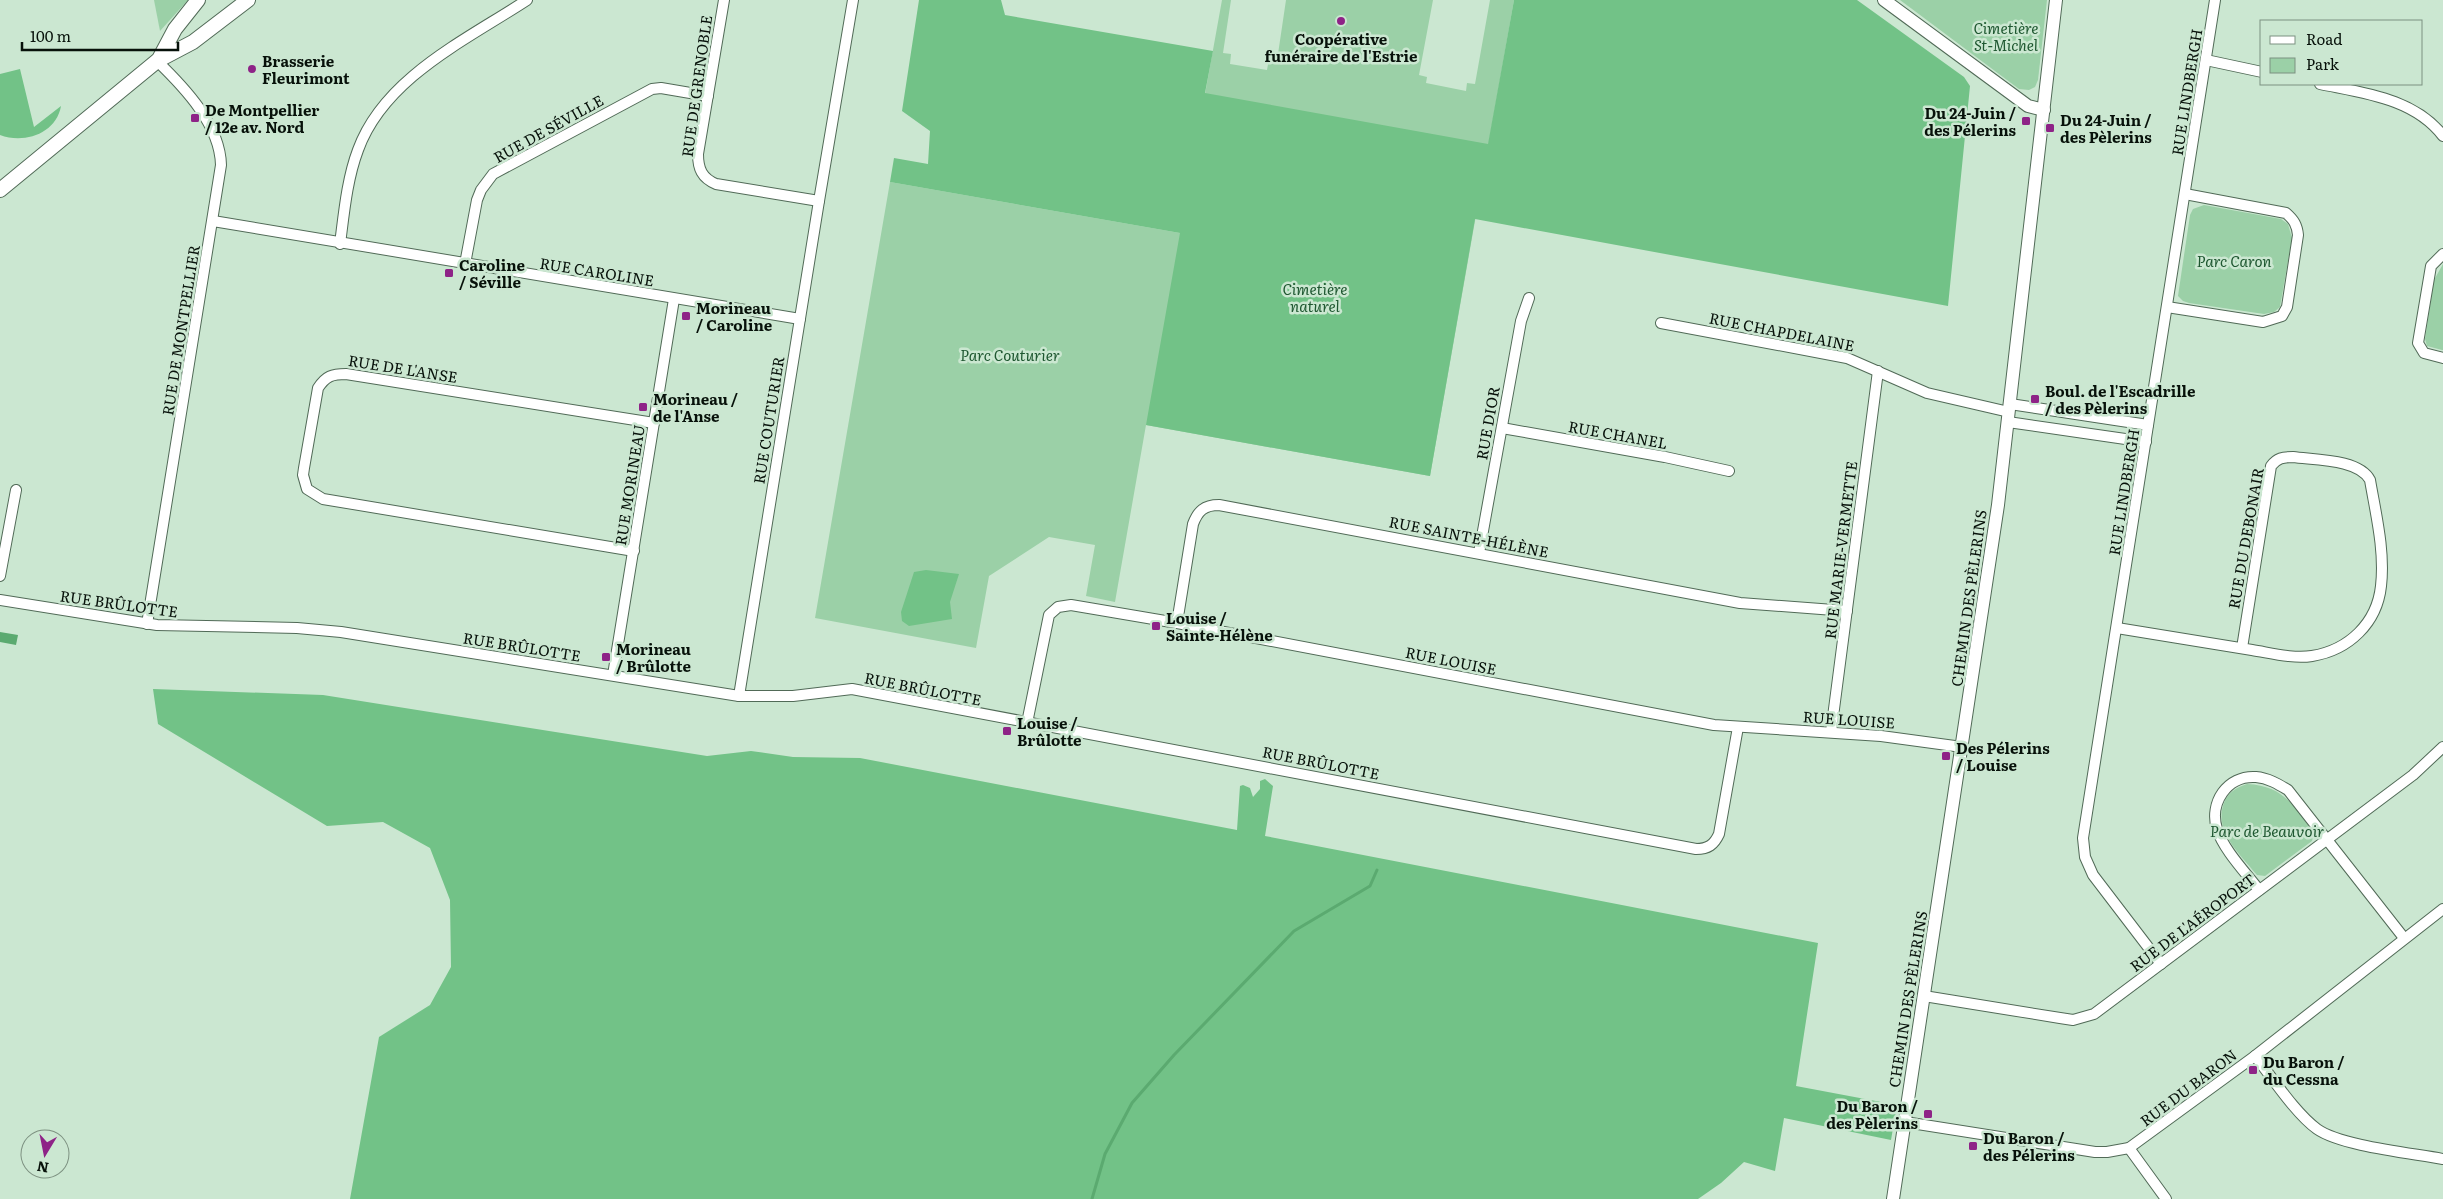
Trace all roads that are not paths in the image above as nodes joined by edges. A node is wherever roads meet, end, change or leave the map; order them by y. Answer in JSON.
{"nodes":[{"id":1,"x":198,"y":0,"type":"edge"},
{"id":2,"x":248,"y":0,"type":"edge"},
{"id":3,"x":527,"y":0,"type":"edge"},
{"id":4,"x":724,"y":0,"type":"edge"},
{"id":5,"x":853,"y":0,"type":"edge"},
{"id":6,"x":1884,"y":0,"type":"edge"},
{"id":7,"x":2056,"y":0,"type":"edge"},
{"id":8,"x":2215,"y":0,"type":"edge"},
{"id":9,"x":2206,"y":60,"type":"junction"},
{"id":10,"x":157,"y":61,"type":"junction"},
{"id":11,"x":2260,"y":72,"type":"edge"},
{"id":12,"x":2325,"y":85,"type":"edge"},
{"id":13,"x":708,"y":96,"type":"junction"},
{"id":14,"x":2044,"y":110,"type":"junction"},
{"id":15,"x":2443,"y":136,"type":"edge"},
{"id":16,"x":0,"y":190,"type":"edge"},
{"id":17,"x":2185,"y":194,"type":"junction"},
{"id":18,"x":819,"y":201,"type":"junction"},
{"id":19,"x":213,"y":221,"type":"junction"},
{"id":20,"x":340,"y":244,"type":"junction"},
{"id":21,"x":2443,"y":254,"type":"edge"},
{"id":22,"x":465,"y":264,"type":"junction"},
{"id":23,"x":1529,"y":298,"type":"dead end"},
{"id":24,"x":674,"y":299,"type":"junction"},
{"id":25,"x":2167,"y":306,"type":"junction"},
{"id":26,"x":800,"y":320,"type":"junction"},
{"id":27,"x":1661,"y":323,"type":"dead end"},
{"id":28,"x":2443,"y":358,"type":"edge"},
{"id":29,"x":1878,"y":372,"type":"junction"},
{"id":30,"x":2009,"y":413,"type":"junction"},
{"id":31,"x":654,"y":423,"type":"junction"},
{"id":32,"x":2148,"y":425,"type":"junction"},
{"id":33,"x":1502,"y":428,"type":"junction"},
{"id":34,"x":2146,"y":442,"type":"junction"},
{"id":35,"x":1729,"y":471,"type":"dead end"},
{"id":36,"x":16,"y":490,"type":"dead end"},
{"id":37,"x":634,"y":551,"type":"junction"},
{"id":38,"x":1479,"y":553,"type":"junction"},
{"id":39,"x":0,"y":576,"type":"edge"},
{"id":40,"x":0,"y":600,"type":"edge"},
{"id":41,"x":1847,"y":611,"type":"junction"},
{"id":42,"x":1177,"y":623,"type":"junction"},
{"id":43,"x":147,"y":624,"type":"junction"},
{"id":44,"x":2117,"y":628,"type":"junction"},
{"id":45,"x":2242,"y":648,"type":"junction"},
{"id":46,"x":613,"y":675,"type":"junction"},
{"id":47,"x":740,"y":696,"type":"junction"},
{"id":48,"x":1027,"y":723,"type":"junction"},
{"id":49,"x":1738,"y":727,"type":"junction"},
{"id":50,"x":1831,"y":732,"type":"junction"},
{"id":51,"x":1962,"y":747,"type":"junction"},
{"id":52,"x":2443,"y":747,"type":"edge"},
{"id":53,"x":2326,"y":838,"type":"junction"},
{"id":54,"x":2259,"y":890,"type":"junction"},
{"id":55,"x":2443,"y":909,"type":"edge"},
{"id":56,"x":2404,"y":938,"type":"junction"},
{"id":57,"x":2161,"y":964,"type":"junction"},
{"id":58,"x":1924,"y":996,"type":"junction"},
{"id":59,"x":2254,"y":1056,"type":"junction"},
{"id":60,"x":1905,"y":1122,"type":"junction"},
{"id":61,"x":2129,"y":1148,"type":"junction"},
{"id":62,"x":2443,"y":1158,"type":"edge"},
{"id":63,"x":1893,"y":1199,"type":"edge"},
{"id":64,"x":2166,"y":1199,"type":"edge"}],
"edges":[{"from":1,"to":10,"type":"main road"},
{"from":2,"to":10,"type":"main road"},
{"from":3,"to":20,"type":"street"},
{"from":4,"to":13,"type":"street","name":"RUE DE GRENOBLE"},
{"from":5,"to":18,"type":"street","name":"RUE COUTURIER"},
{"from":6,"to":14,"type":"street"},
{"from":7,"to":14,"type":"street","name":"CHEMIN DES PÈLERINS"},
{"from":8,"to":9,"type":"street","name":"RUE LINDBERGH"},
{"from":9,"to":11,"type":"street"},
{"from":9,"to":17,"type":"street","name":"RUE LINDBERGH"},
{"from":10,"to":16,"type":"main road"},
{"from":10,"to":19,"type":"street","name":"RUE DE MONTPELLIER"},
{"from":12,"to":15,"type":"street"},
{"from":13,"to":18,"type":"street","name":"RUE DE GRENOBLE"},
{"from":13,"to":22,"type":"street","name":"RUE DE SÉVILLE"},
{"from":14,"to":30,"type":"street","name":"CHEMIN DES PÈLERINS"},
{"from":17,"to":25,"type":"street","name":"RUE LINDBERGH"},
{"from":17,"to":25,"type":"street"},
{"from":18,"to":26,"type":"street","name":"RUE COUTURIER"},
{"from":19,"to":20,"type":"street","name":"RUE CAROLINE"},
{"from":19,"to":43,"type":"street","name":"RUE DE MONTPELLIER"},
{"from":20,"to":22,"type":"street","name":"RUE CAROLINE"},
{"from":21,"to":28,"type":"street"},
{"from":22,"to":24,"type":"street","name":"RUE CAROLINE"},
{"from":23,"to":33,"type":"street","name":"RUE DIOR"},
{"from":24,"to":26,"type":"street","name":"RUE CAROLINE"},
{"from":24,"to":31,"type":"street","name":"RUE MORINEAU"},
{"from":25,"to":32,"type":"street","name":"RUE LINDBERGH"},
{"from":26,"to":47,"type":"street","name":"RUE COUTURIER"},
{"from":27,"to":29,"type":"street","name":"RUE CHAPDELAINE"},
{"from":29,"to":30,"type":"street","name":"RUE CHAPDELAINE"},
{"from":29,"to":41,"type":"street","name":"RUE MARIE-VERMETTE"},
{"from":30,"to":32,"type":"street"},
{"from":30,"to":34,"type":"street"},
{"from":30,"to":51,"type":"street","name":"CHEMIN DES PÈLERINS"},
{"from":31,"to":37,"type":"street","name":"RUE MORINEAU"},
{"from":31,"to":37,"type":"street","name":"RUE DE L'ANSE"},
{"from":32,"to":34,"type":"street","name":"RUE LINDBERGH"},
{"from":33,"to":35,"type":"street","name":"RUE CHANEL"},
{"from":33,"to":38,"type":"street","name":"RUE DIOR"},
{"from":34,"to":44,"type":"street","name":"RUE LINDBERGH"},
{"from":36,"to":39,"type":"street"},
{"from":37,"to":46,"type":"street","name":"RUE MORINEAU"},
{"from":38,"to":41,"type":"street","name":"RUE SAINTE-HÉLÈNE"},
{"from":38,"to":42,"type":"street","name":"RUE SAINTE-HÉLÈNE"},
{"from":40,"to":43,"type":"street","name":"RUE BRÛLOTTE"},
{"from":41,"to":50,"type":"street","name":"RUE MARIE-VERMETTE"},
{"from":42,"to":48,"type":"street","name":"RUE LOUISE"},
{"from":42,"to":49,"type":"street","name":"RUE LOUISE"},
{"from":43,"to":46,"type":"street","name":"RUE BRÛLOTTE"},
{"from":44,"to":45,"type":"street","name":"RUE DU DEBONAIR"},
{"from":44,"to":57,"type":"street","name":"RUE LINDBERGH"},
{"from":45,"to":45,"type":"street","name":"RUE DU DEBONAIR"},
{"from":46,"to":47,"type":"street","name":"RUE BRÛLOTTE"},
{"from":47,"to":48,"type":"street","name":"RUE BRÛLOTTE"},
{"from":48,"to":49,"type":"street","name":"RUE BRÛLOTTE"},
{"from":49,"to":50,"type":"street","name":"RUE LOUISE"},
{"from":50,"to":51,"type":"street","name":"RUE LOUISE"},
{"from":51,"to":58,"type":"street","name":"CHEMIN DES PÈLERINS"},
{"from":52,"to":53,"type":"street","name":"RUE DE L'AÉROPORT"},
{"from":53,"to":54,"type":"street","name":"RUE DE L'AÉROPORT"},
{"from":53,"to":54,"type":"street"},
{"from":53,"to":56,"type":"street"},
{"from":54,"to":57,"type":"street","name":"RUE DE L'AÉROPORT"},
{"from":55,"to":56,"type":"street","name":"RUE DU BARON"},
{"from":56,"to":59,"type":"street","name":"RUE DU BARON"},
{"from":57,"to":58,"type":"street","name":"RUE DE L'AÉROPORT"},
{"from":58,"to":60,"type":"street","name":"CHEMIN DES PÈLERINS"},
{"from":59,"to":61,"type":"street","name":"RUE DU BARON"},
{"from":59,"to":62,"type":"street"},
{"from":60,"to":61,"type":"street","name":"RUE DU BARON"},
{"from":60,"to":63,"type":"street","name":"CHEMIN DES PÈLERINS"},
{"from":61,"to":64,"type":"street"}]}
